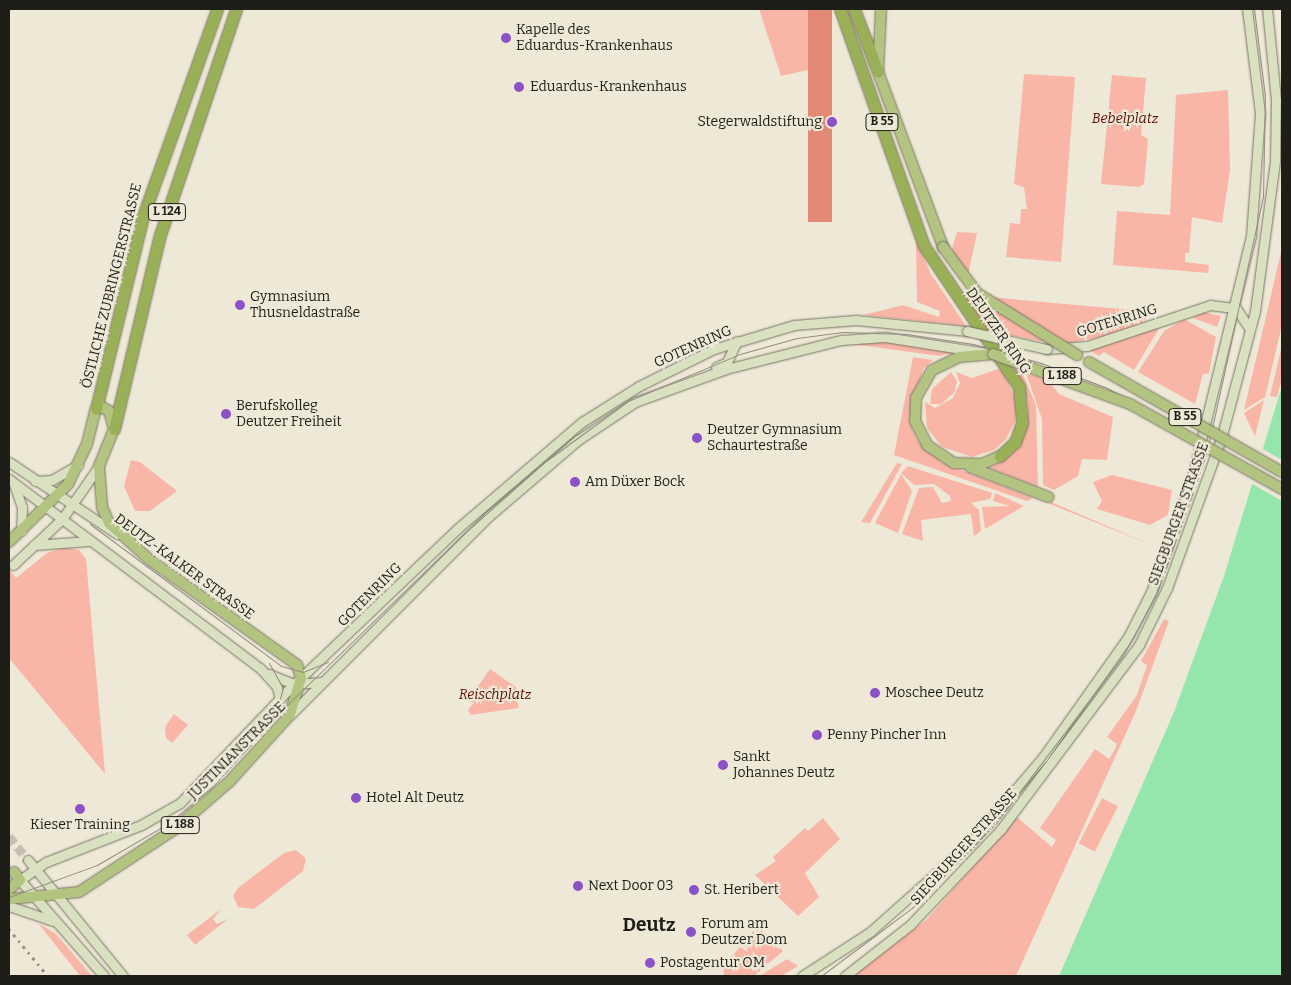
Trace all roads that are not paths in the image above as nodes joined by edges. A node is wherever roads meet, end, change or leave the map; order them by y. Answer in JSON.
{"nodes":[{"id":1,"x":210,"y":9,"type":"edge"},
{"id":2,"x":217,"y":9,"type":"edge"},
{"id":3,"x":236,"y":9,"type":"edge"},
{"id":4,"x":840,"y":9,"type":"edge"},
{"id":5,"x":854,"y":9,"type":"edge"},
{"id":6,"x":881,"y":9,"type":"edge"},
{"id":7,"x":1247,"y":9,"type":"edge"},
{"id":8,"x":1267,"y":9,"type":"edge"},
{"id":9,"x":878,"y":72,"type":"junction"},
{"id":10,"x":179,"y":106,"type":"junction"},
{"id":11,"x":1229,"y":305,"type":"junction"},
{"id":12,"x":1249,"y":328,"type":"junction"},
{"id":13,"x":737,"y":341,"type":"junction"},
{"id":14,"x":714,"y":349,"type":"junction"},
{"id":15,"x":993,"y":354,"type":"junction"},
{"id":16,"x":727,"y":362,"type":"junction"},
{"id":17,"x":706,"y":375,"type":"junction"},
{"id":18,"x":1130,"y":404,"type":"joint"},
{"id":19,"x":96,"y":409,"type":"junction"},
{"id":20,"x":114,"y":429,"type":"junction"},
{"id":21,"x":1000,"y":456,"type":"joint"},
{"id":22,"x":9,"y":462,"type":"edge"},
{"id":23,"x":78,"y":465,"type":"junction"},
{"id":24,"x":964,"y":465,"type":"junction"},
{"id":25,"x":99,"y":466,"type":"junction"},
{"id":26,"x":1282,"y":472,"type":"edge"},
{"id":27,"x":11,"y":480,"type":"edge"},
{"id":28,"x":33,"y":480,"type":"junction"},
{"id":29,"x":1282,"y":488,"type":"edge"},
{"id":30,"x":1048,"y":496,"type":"dead end"},
{"id":31,"x":58,"y":498,"type":"junction"},
{"id":32,"x":72,"y":506,"type":"junction"},
{"id":33,"x":48,"y":508,"type":"junction"},
{"id":34,"x":62,"y":519,"type":"junction"},
{"id":35,"x":21,"y":531,"type":"junction"},
{"id":36,"x":117,"y":534,"type":"junction"},
{"id":37,"x":9,"y":542,"type":"edge"},
{"id":38,"x":89,"y":542,"type":"junction"},
{"id":39,"x":34,"y":545,"type":"junction"},
{"id":40,"x":1184,"y":550,"type":"junction"},
{"id":41,"x":1166,"y":557,"type":"junction"},
{"id":42,"x":12,"y":565,"type":"dead end"},
{"id":43,"x":312,"y":668,"type":"joint"},
{"id":44,"x":265,"y":672,"type":"junction"},
{"id":45,"x":299,"y":682,"type":"junction"},
{"id":46,"x":322,"y":682,"type":"junction"},
{"id":47,"x":280,"y":699,"type":"junction"},
{"id":48,"x":290,"y":715,"type":"junction"},
{"id":49,"x":28,"y":860,"type":"tunnel mouth"},
{"id":50,"x":34,"y":868,"type":"junction"},
{"id":51,"x":17,"y":876,"type":"junction"},
{"id":52,"x":9,"y":889,"type":"edge"},
{"id":53,"x":55,"y":895,"type":"junction"},
{"id":54,"x":9,"y":899,"type":"edge"},
{"id":55,"x":36,"y":899,"type":"junction"},
{"id":56,"x":9,"y":906,"type":"edge"},
{"id":57,"x":55,"y":922,"type":"junction"},
{"id":58,"x":104,"y":976,"type":"edge"},
{"id":59,"x":123,"y":976,"type":"edge"},
{"id":60,"x":802,"y":976,"type":"edge"},
{"id":61,"x":845,"y":976,"type":"edge"}],
"edges":[{"from":1,"to":10,"type":"highway"},
{"from":2,"to":10,"type":"highway","name":"ÖSTLICHE ZUBRINGERSTRASSE","number":"L 124"},
{"from":3,"to":20,"type":"highway","number":"L 124"},
{"from":4,"to":21,"type":"highway","name":"DEUTZER RING","number":"B 55"},
{"from":5,"to":9,"type":"highway","number":"B 55"},
{"from":6,"to":9,"type":"main road","number":"B 55"},
{"from":7,"to":11,"type":"main road","name":"SIEGBURGER STRASSE"},
{"from":8,"to":12,"type":"main road","name":"SIEGBURGER STRASSE"},
{"from":9,"to":26,"type":"main road","number":"B 55","bridge":true},
{"from":10,"to":19,"type":"highway","name":"ÖSTLICHE ZUBRINGERSTRASSE","number":"L 124"},
{"from":11,"to":12,"type":"main road"},
{"from":11,"to":13,"type":"main road","name":"GOTENRING","number":"L 188","bridge":true},
{"from":11,"to":41,"type":"main road","name":"SIEGBURGER STRASSE"},
{"from":12,"to":40,"type":"main road","name":"SIEGBURGER STRASSE"},
{"from":13,"to":14,"type":"main road","name":"GOTENRING","number":"L 188"},
{"from":13,"to":16,"type":"main road"},
{"from":14,"to":16,"type":"main road"},
{"from":14,"to":43,"type":"main road","name":"GOTENRING","number":"L 188"},
{"from":15,"to":17,"type":"main road","name":"GOTENRING","number":"L 188"},
{"from":15,"to":18,"type":"main road","number":"L 188","bridge":true},
{"from":15,"to":24,"type":"main road","name":"DEUTZER RING"},
{"from":16,"to":17,"type":"main road"},
{"from":17,"to":46,"type":"main road","name":"GOTENRING","number":"L 188"},
{"from":18,"to":29,"type":"main road","number":"B 55","bridge":true},
{"from":19,"to":20,"type":"main road"},
{"from":19,"to":23,"type":"main road","name":"ÖSTLICHE ZUBRINGERSTRASSE","number":"L 124"},
{"from":20,"to":25,"type":"main road","number":"L 124"},
{"from":21,"to":24,"type":"main road","name":"DEUTZER RING","number":"B 55"},
{"from":22,"to":28,"type":"main road","name":"DEUTZ-KALKER STRASSE"},
{"from":23,"to":28,"type":"main road"},
{"from":23,"to":31,"type":"main road","name":"ÖSTLICHE ZUBRINGERSTRASSE","number":"L 124"},
{"from":24,"to":30,"type":"main road"},
{"from":25,"to":32,"type":"main road","number":"L 124"},
{"from":25,"to":36,"type":"main road"},
{"from":27,"to":33,"type":"main road"},
{"from":27,"to":35,"type":"main road"},
{"from":28,"to":31,"type":"main road","name":"DEUTZ-KALKER STRASSE"},
{"from":31,"to":32,"type":"main road","name":"DEUTZ-KALKER STRASSE"},
{"from":31,"to":33,"type":"main road","name":"ÖSTLICHE ZUBRINGERSTRASSE"},
{"from":32,"to":34,"type":"main road"},
{"from":32,"to":36,"type":"main road","name":"DEUTZ-KALKER STRASSE"},
{"from":33,"to":34,"type":"main road"},
{"from":33,"to":35,"type":"main road","name":"ÖSTLICHE ZUBRINGERSTRASSE"},
{"from":34,"to":38,"type":"main road"},
{"from":34,"to":39,"type":"main road"},
{"from":35,"to":37,"type":"main road","name":"ÖSTLICHE ZUBRINGERSTRASSE"},
{"from":36,"to":45,"type":"main road","name":"DEUTZ-KALKER STRASSE"},
{"from":38,"to":39,"type":"main road"},
{"from":38,"to":44,"type":"main road"},
{"from":39,"to":42,"type":"main road"},
{"from":40,"to":41,"type":"main road"},
{"from":40,"to":61,"type":"main road","name":"SIEGBURGER STRASSE"},
{"from":41,"to":60,"type":"main road","name":"SIEGBURGER STRASSE"},
{"from":43,"to":45,"type":"main road","name":"JUSTINIANSTRASSE","number":"L 188"},
{"from":44,"to":45,"type":"main road"},
{"from":44,"to":47,"type":"main road"},
{"from":45,"to":46,"type":"main road"},
{"from":45,"to":47,"type":"main road","name":"JUSTINIANSTRASSE","number":"L 188"},
{"from":45,"to":48,"type":"main road"},
{"from":46,"to":48,"type":"main road","name":"JUSTINIANSTRASSE","number":"L 188"},
{"from":47,"to":50,"type":"main road","name":"JUSTINIANSTRASSE","number":"L 188"},
{"from":48,"to":53,"type":"main road","name":"JUSTINIANSTRASSE","number":"L 188"},
{"from":49,"to":50,"type":"main road"},
{"from":50,"to":51,"type":"main road","number":"L 188"},
{"from":50,"to":53,"type":"main road"},
{"from":51,"to":52,"type":"main road","number":"L 188"},
{"from":51,"to":55,"type":"main road"},
{"from":53,"to":55,"type":"main road","name":"JUSTINIANSTRASSE","number":"L 188"},
{"from":53,"to":59,"type":"main road"},
{"from":54,"to":55,"type":"main road","number":"L 188"},
{"from":55,"to":57,"type":"main road"},
{"from":56,"to":57,"type":"main road"},
{"from":57,"to":58,"type":"main road"}]}
